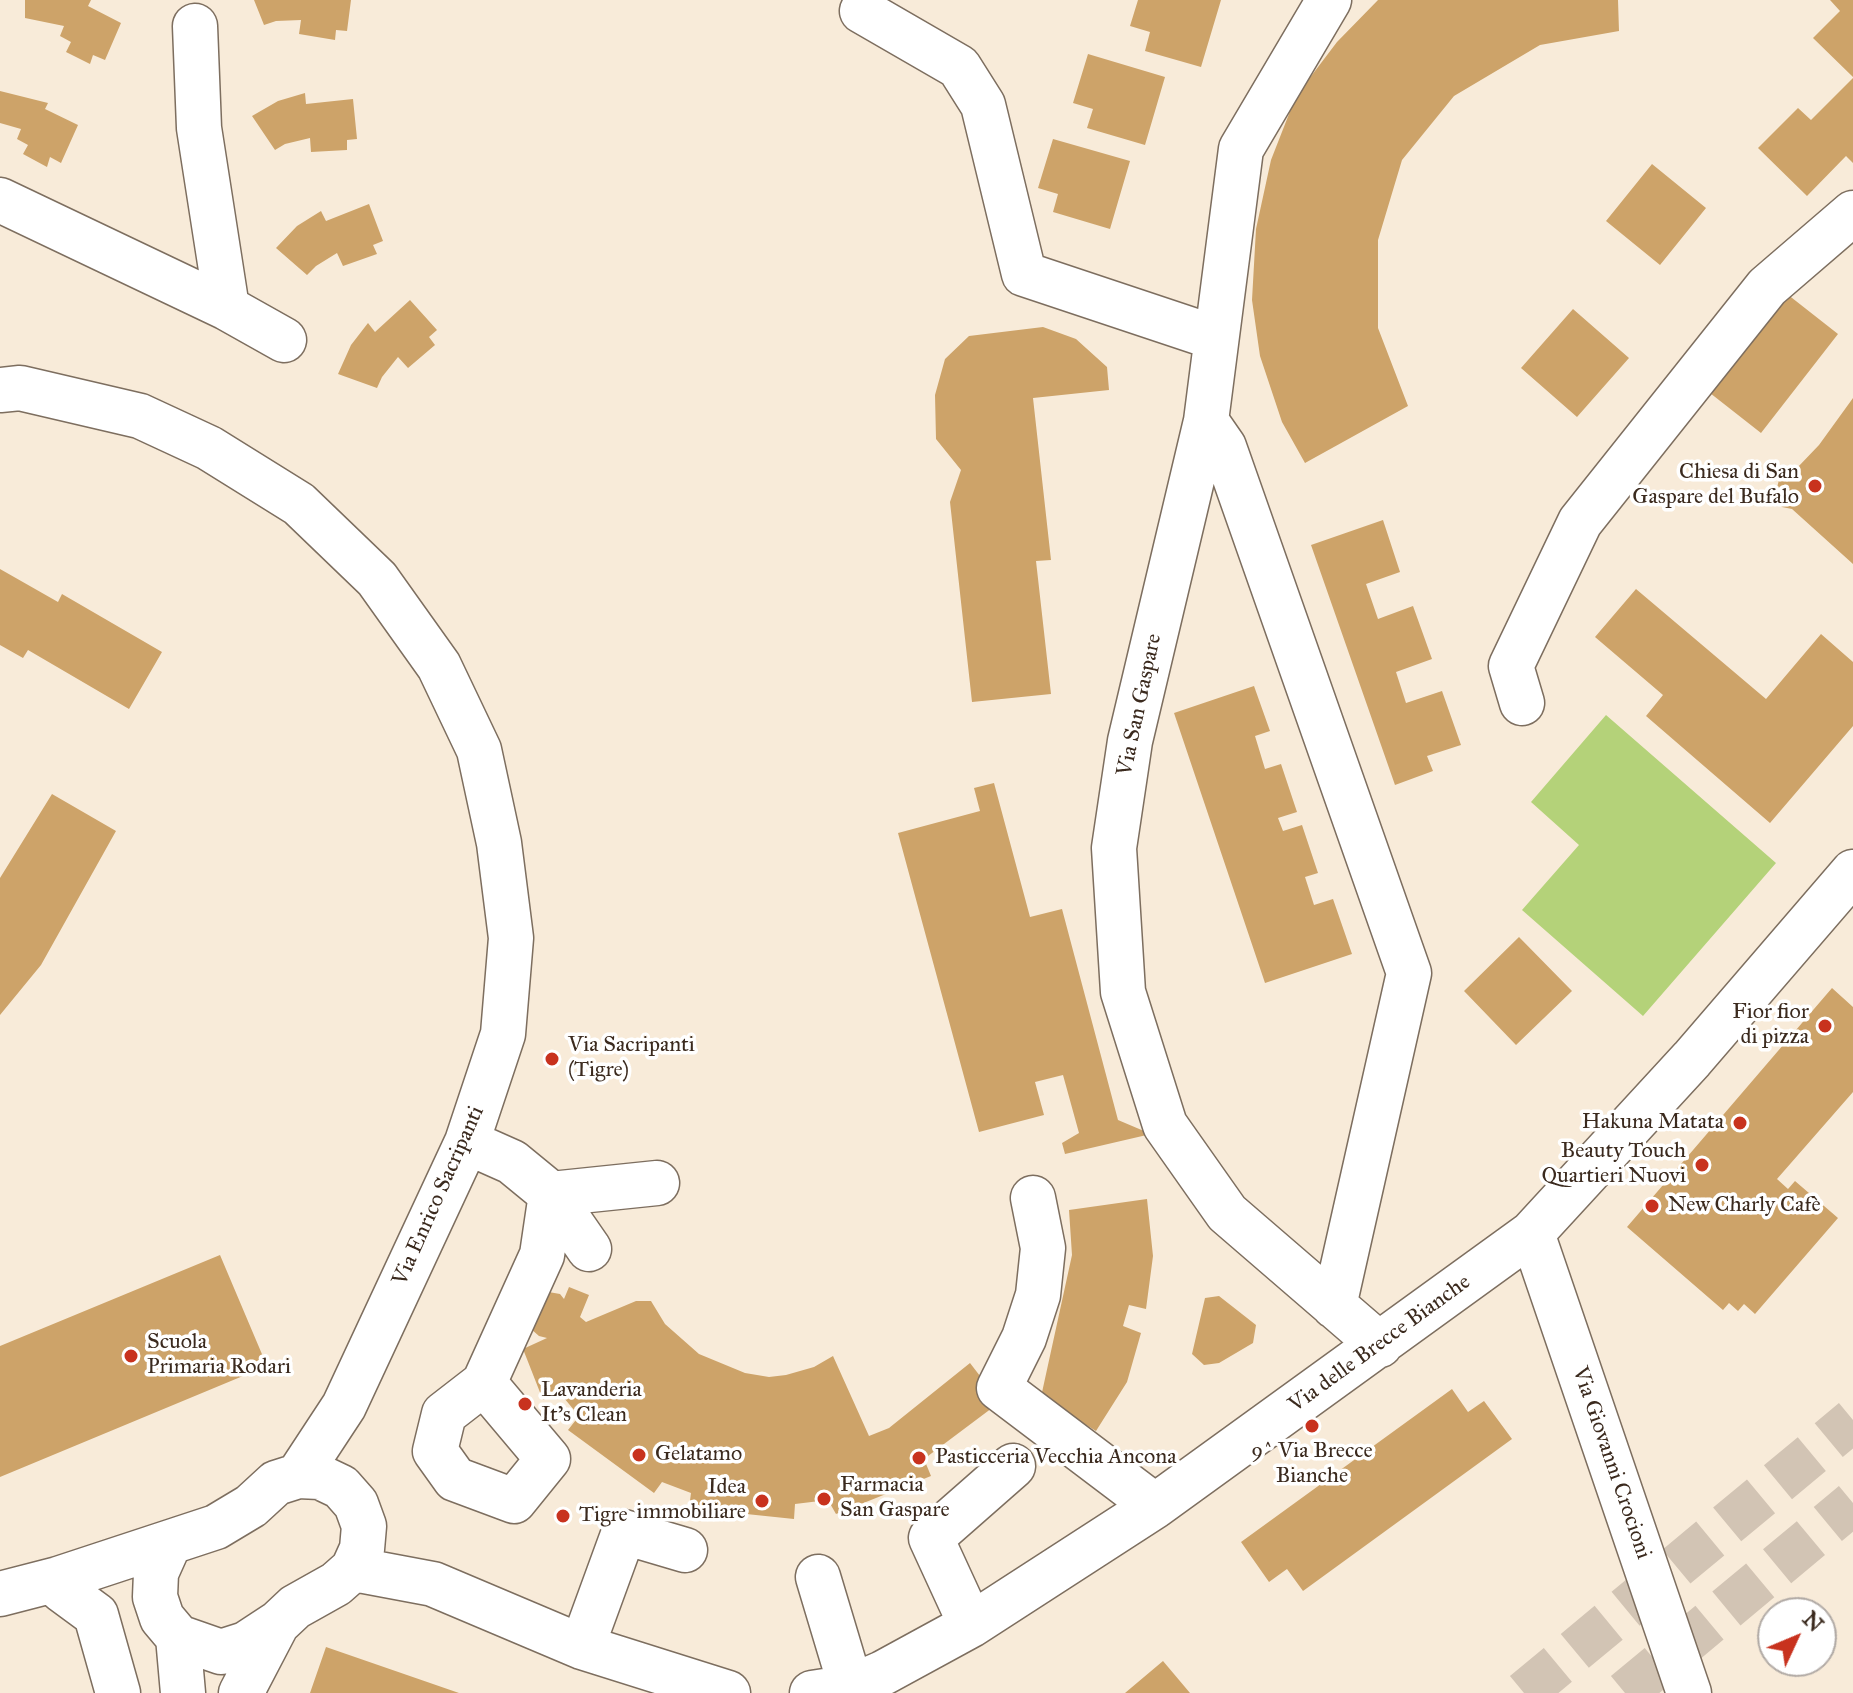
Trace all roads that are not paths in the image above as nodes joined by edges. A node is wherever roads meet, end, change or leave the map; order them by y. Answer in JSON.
{"nodes":[{"id":1,"x":1329,"y":0,"type":"edge"},
{"id":2,"x":862,"y":11,"type":"dead end"},
{"id":3,"x":195,"y":26,"type":"dead end"},
{"id":4,"x":0,"y":200,"type":"edge"},
{"id":5,"x":1853,"y":213,"type":"edge"},
{"id":6,"x":227,"y":308,"type":"junction"},
{"id":7,"x":1216,"y":338,"type":"junction"},
{"id":8,"x":284,"y":340,"type":"dead end"},
{"id":9,"x":0,"y":390,"type":"edge"},
{"id":10,"x":1206,"y":421,"type":"junction"},
{"id":11,"x":1522,"y":703,"type":"dead end"},
{"id":12,"x":1853,"y":872,"type":"edge"},
{"id":13,"x":467,"y":1142,"type":"junction"},
{"id":14,"x":657,"y":1183,"type":"dead end"},
{"id":15,"x":551,"y":1194,"type":"junction"},
{"id":16,"x":1033,"y":1198,"type":"dead end"},
{"id":17,"x":1532,"y":1233,"type":"junction"},
{"id":18,"x":589,"y":1249,"type":"dead end"},
{"id":19,"x":1334,"y":1306,"type":"junction"},
{"id":20,"x":1380,"y":1345,"type":"junction"},
{"id":21,"x":484,"y":1383,"type":"dead end"},
{"id":22,"x":344,"y":1406,"type":"junction"},
{"id":23,"x":1013,"y":1466,"type":"dead end"},
{"id":24,"x":298,"y":1476,"type":"junction"},
{"id":25,"x":341,"y":1487,"type":"junction"},
{"id":26,"x":1155,"y":1506,"type":"junction"},
{"id":27,"x":364,"y":1526,"type":"junction"},
{"id":28,"x":169,"y":1544,"type":"junction"},
{"id":29,"x":685,"y":1550,"type":"dead end"},
{"id":30,"x":353,"y":1569,"type":"junction"},
{"id":31,"x":818,"y":1577,"type":"dead end"},
{"id":32,"x":63,"y":1581,"type":"junction"},
{"id":33,"x":433,"y":1584,"type":"junction"},
{"id":34,"x":0,"y":1594,"type":"edge"},
{"id":35,"x":155,"y":1597,"type":"junction"},
{"id":36,"x":278,"y":1623,"type":"junction"},
{"id":37,"x":971,"y":1625,"type":"junction"},
{"id":38,"x":178,"y":1637,"type":"junction"},
{"id":39,"x":582,"y":1647,"type":"junction"},
{"id":40,"x":922,"y":1652,"type":"junction"},
{"id":41,"x":831,"y":1690,"type":"edge"},
{"id":42,"x":94,"y":1693,"type":"edge"},
{"id":43,"x":118,"y":1693,"type":"edge"},
{"id":44,"x":183,"y":1693,"type":"edge"},
{"id":45,"x":241,"y":1693,"type":"edge"},
{"id":46,"x":728,"y":1693,"type":"edge"},
{"id":47,"x":900,"y":1693,"type":"edge"},
{"id":48,"x":1689,"y":1693,"type":"edge"}],
"edges":[{"from":1,"to":7,"type":"street","name":"Via San Gaspare"},
{"from":2,"to":7,"type":"street"},
{"from":3,"to":6,"type":"street"},
{"from":4,"to":6,"type":"street"},
{"from":5,"to":11,"type":"street"},
{"from":6,"to":8,"type":"street"},
{"from":7,"to":10,"type":"street","name":"Via San Gaspare"},
{"from":9,"to":13,"type":"street","name":"Via Enrico Sacripanti"},
{"from":10,"to":19,"type":"street"},
{"from":10,"to":19,"type":"street","name":"Via San Gaspare"},
{"from":12,"to":17,"type":"street","name":"Via delle Brecce Bianche"},
{"from":13,"to":15,"type":"street"},
{"from":13,"to":22,"type":"street","name":"Via Enrico Sacripanti"},
{"from":14,"to":15,"type":"street"},
{"from":15,"to":18,"type":"street"},
{"from":15,"to":21,"type":"street"},
{"from":16,"to":26,"type":"street"},
{"from":17,"to":20,"type":"street","name":"Via delle Brecce Bianche"},
{"from":17,"to":48,"type":"street","name":"Via Giovanni Crocioni"},
{"from":19,"to":20,"type":"street","name":"Via San Gaspare"},
{"from":20,"to":26,"type":"street","name":"Via delle Brecce Bianche"},
{"from":22,"to":24,"type":"street","name":"Via Enrico Sacripanti"},
{"from":22,"to":25,"type":"street","name":"Via Enrico Sacripanti"},
{"from":23,"to":37,"type":"street"},
{"from":24,"to":25,"type":"street"},
{"from":24,"to":28,"type":"street"},
{"from":25,"to":27,"type":"street"},
{"from":26,"to":37,"type":"street","name":"Via delle Brecce Bianche"},
{"from":27,"to":30,"type":"street"},
{"from":27,"to":33,"type":"street"},
{"from":28,"to":32,"type":"street"},
{"from":28,"to":35,"type":"street"},
{"from":29,"to":39,"type":"street"},
{"from":30,"to":33,"type":"street"},
{"from":30,"to":36,"type":"street"},
{"from":31,"to":41,"type":"street"},
{"from":32,"to":34,"type":"street"},
{"from":32,"to":35,"type":"street"},
{"from":32,"to":42,"type":"street"},
{"from":32,"to":43,"type":"street"},
{"from":33,"to":39,"type":"street"},
{"from":35,"to":38,"type":"street"},
{"from":36,"to":38,"type":"street"},
{"from":36,"to":45,"type":"street"},
{"from":37,"to":40,"type":"street","name":"Via delle Brecce Bianche"},
{"from":38,"to":44,"type":"street"},
{"from":39,"to":46,"type":"street"},
{"from":40,"to":41,"type":"street","name":"Via delle Brecce Bianche"},
{"from":40,"to":47,"type":"street"}]}
